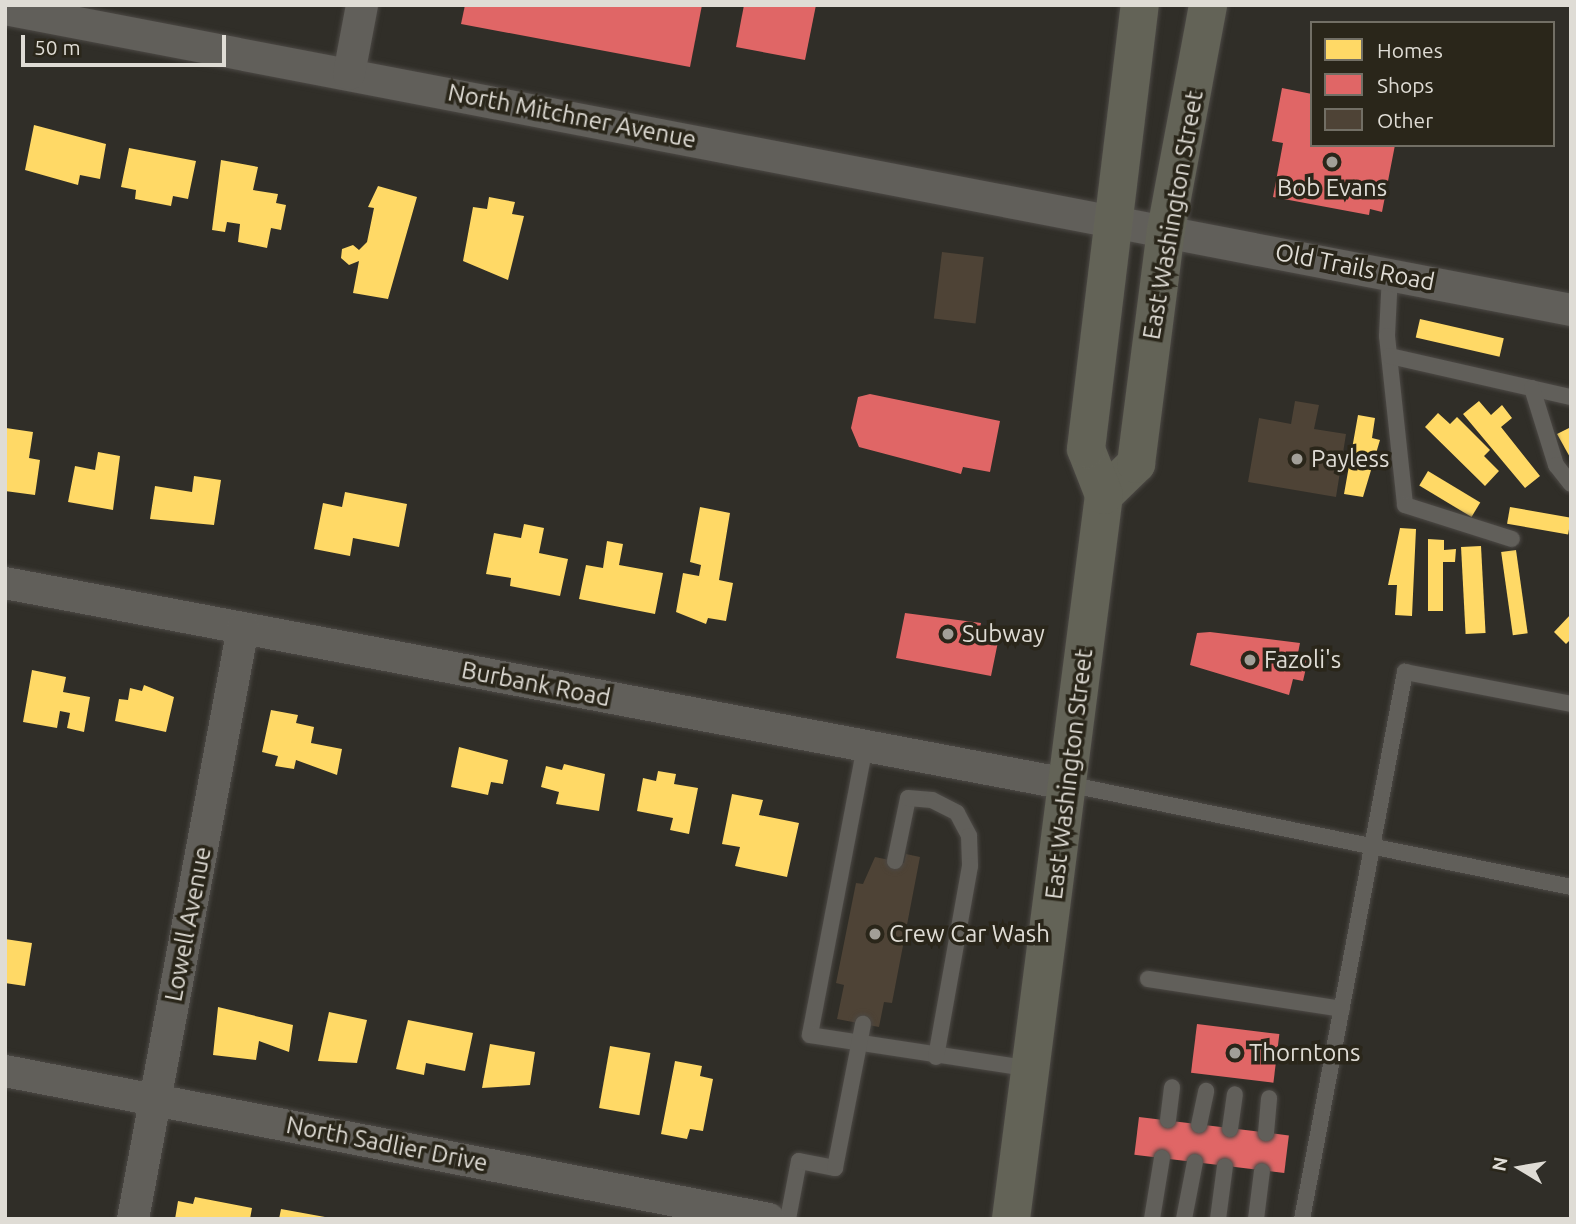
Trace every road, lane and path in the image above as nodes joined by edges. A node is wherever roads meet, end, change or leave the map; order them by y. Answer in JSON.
{"nodes":[{"id":1,"x":362,"y":5,"type":"edge"},
{"id":2,"x":1140,"y":5,"type":"edge"},
{"id":3,"x":1208,"y":5,"type":"edge"},
{"id":4,"x":5,"y":9,"type":"edge"},
{"id":5,"x":349,"y":75,"type":"junction"},
{"id":6,"x":1140,"y":226,"type":"junction"},
{"id":7,"x":1390,"y":274,"type":"junction"},
{"id":8,"x":1571,"y":310,"type":"edge"},
{"id":9,"x":1390,"y":356,"type":"junction"},
{"id":10,"x":1532,"y":388,"type":"junction"},
{"id":11,"x":1571,"y":397,"type":"edge"},
{"id":12,"x":1571,"y":484,"type":"edge"},
{"id":13,"x":1104,"y":495,"type":"junction"},
{"id":14,"x":1513,"y":539,"type":"dead end"},
{"id":15,"x":5,"y":583,"type":"edge"},
{"id":16,"x":243,"y":628,"type":"junction"},
{"id":17,"x":1571,"y":704,"type":"edge"},
{"id":18,"x":866,"y":746,"type":"junction"},
{"id":19,"x":1067,"y":784,"type":"junction"},
{"id":20,"x":1372,"y":848,"type":"junction"},
{"id":21,"x":895,"y":861,"type":"dead end"},
{"id":22,"x":1571,"y":887,"type":"edge"},
{"id":23,"x":1148,"y":979,"type":"dead end"},
{"id":24,"x":1342,"y":1009,"type":"junction"},
{"id":25,"x":863,"y":1024,"type":"dead end"},
{"id":26,"x":860,"y":1044,"type":"junction"},
{"id":27,"x":936,"y":1056,"type":"junction"},
{"id":28,"x":1031,"y":1069,"type":"junction"},
{"id":29,"x":5,"y":1071,"type":"edge"},
{"id":30,"x":1172,"y":1087,"type":"dead end"},
{"id":31,"x":1206,"y":1091,"type":"dead end"},
{"id":32,"x":1235,"y":1094,"type":"dead end"},
{"id":33,"x":1269,"y":1098,"type":"dead end"},
{"id":34,"x":155,"y":1099,"type":"junction"},
{"id":35,"x":1167,"y":1120,"type":"dead end"},
{"id":36,"x":1199,"y":1125,"type":"dead end"},
{"id":37,"x":1230,"y":1129,"type":"dead end"},
{"id":38,"x":1266,"y":1133,"type":"dead end"},
{"id":39,"x":1163,"y":1158,"type":"dead end"},
{"id":40,"x":1195,"y":1162,"type":"dead end"},
{"id":41,"x":1225,"y":1166,"type":"dead end"},
{"id":42,"x":1262,"y":1171,"type":"dead end"},
{"id":43,"x":133,"y":1219,"type":"edge"},
{"id":44,"x":769,"y":1219,"type":"edge"},
{"id":45,"x":788,"y":1219,"type":"edge"},
{"id":46,"x":1011,"y":1219,"type":"edge"},
{"id":47,"x":1152,"y":1219,"type":"edge"},
{"id":48,"x":1184,"y":1219,"type":"edge"},
{"id":49,"x":1218,"y":1219,"type":"edge"},
{"id":50,"x":1256,"y":1219,"type":"edge"},
{"id":51,"x":1302,"y":1219,"type":"edge"}],
"edges":[{"from":1,"to":5,"type":"street"},
{"from":2,"to":6,"type":"main road","name":"East Washington Street"},
{"from":3,"to":6,"type":"main road","name":"East Washington Street"},
{"from":4,"to":5,"type":"street","name":"North Mitchner Avenue"},
{"from":5,"to":6,"type":"street","name":"North Mitchner Avenue"},
{"from":6,"to":7,"type":"street","name":"Old Trails Road"},
{"from":6,"to":13,"type":"main road","name":"East Washington Street"},
{"from":6,"to":13,"type":"main road","name":"East Washington Street"},
{"from":7,"to":8,"type":"street","name":"Old Trails Road"},
{"from":7,"to":9,"type":"lane"},
{"from":9,"to":10,"type":"lane"},
{"from":9,"to":14,"type":"lane"},
{"from":10,"to":11,"type":"lane"},
{"from":10,"to":12,"type":"lane"},
{"from":13,"to":19,"type":"main road","name":"East Washington Street"},
{"from":15,"to":16,"type":"street","name":"Burbank Road"},
{"from":16,"to":18,"type":"street","name":"Burbank Road"},
{"from":16,"to":34,"type":"street","name":"Lowell Avenue"},
{"from":17,"to":20,"type":"lane"},
{"from":18,"to":19,"type":"street","name":"Burbank Road"},
{"from":18,"to":26,"type":"lane"},
{"from":19,"to":20,"type":"lane"},
{"from":19,"to":28,"type":"main road","name":"East Washington Street"},
{"from":20,"to":22,"type":"lane"},
{"from":20,"to":24,"type":"lane"},
{"from":21,"to":27,"type":"lane"},
{"from":23,"to":24,"type":"lane"},
{"from":24,"to":51,"type":"lane"},
{"from":25,"to":26,"type":"lane"},
{"from":26,"to":27,"type":"lane"},
{"from":26,"to":45,"type":"lane"},
{"from":27,"to":28,"type":"lane"},
{"from":28,"to":46,"type":"main road","name":"East Washington Street"},
{"from":29,"to":34,"type":"street","name":"North Sadlier Drive"},
{"from":30,"to":35,"type":"lane"},
{"from":31,"to":36,"type":"lane"},
{"from":32,"to":37,"type":"lane"},
{"from":33,"to":38,"type":"lane"},
{"from":34,"to":43,"type":"street","name":"Lowell Avenue"},
{"from":34,"to":44,"type":"street","name":"North Sadlier Drive"},
{"from":39,"to":47,"type":"lane"},
{"from":40,"to":48,"type":"lane"},
{"from":41,"to":49,"type":"lane"},
{"from":42,"to":50,"type":"lane"}]}
